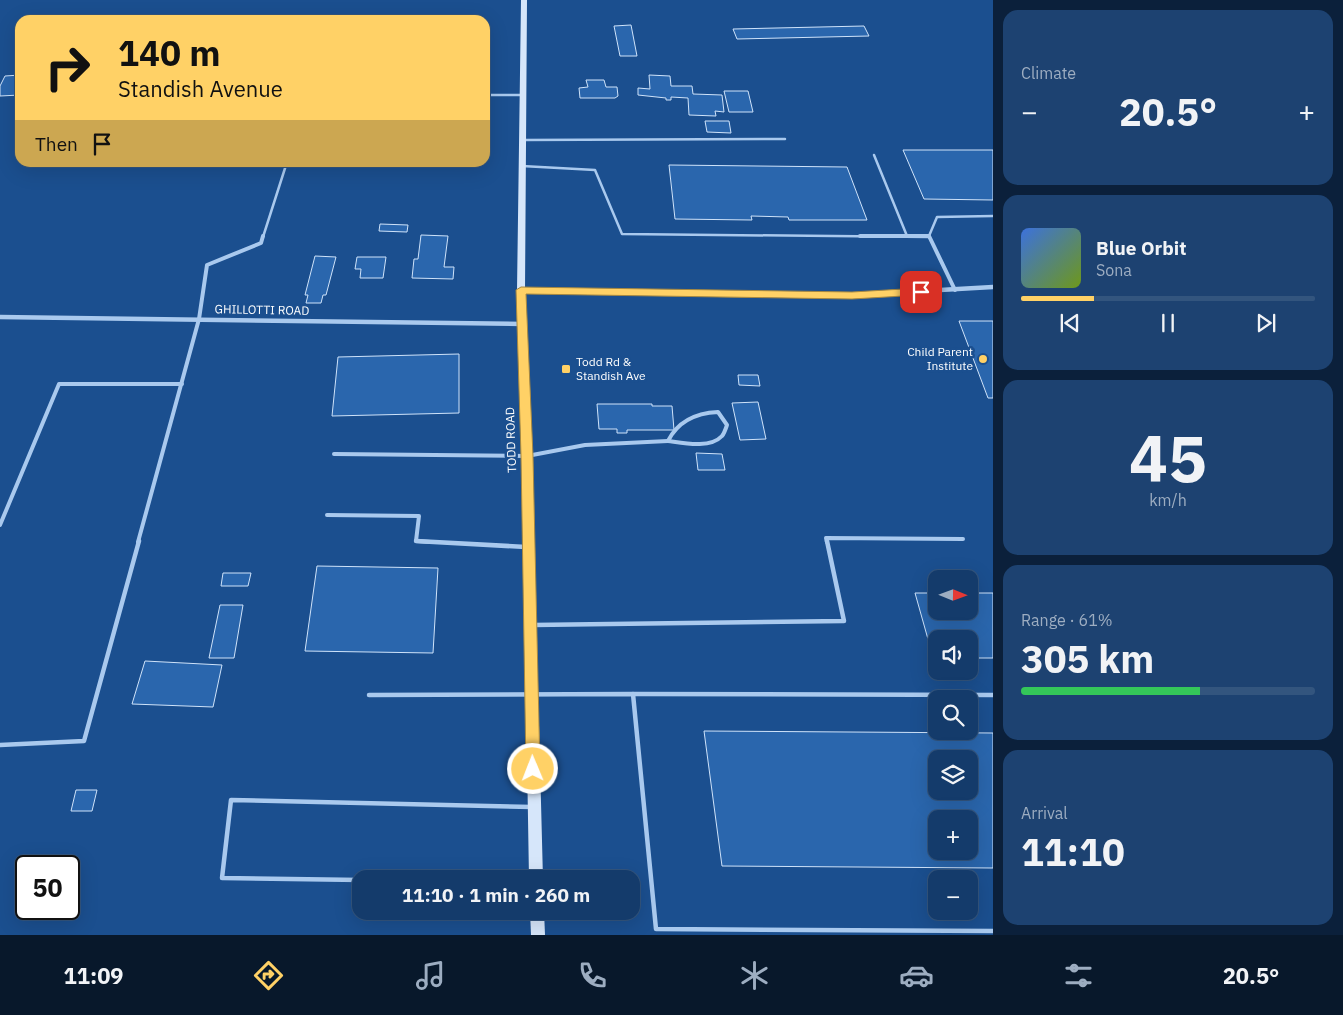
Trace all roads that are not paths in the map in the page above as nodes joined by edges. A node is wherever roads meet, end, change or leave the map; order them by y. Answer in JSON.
{"nodes":[{"id":1,"x":524,"y":0,"type":"edge"},
{"id":2,"x":490,"y":95,"type":"edge"},
{"id":3,"x":523,"y":95,"type":"junction"},
{"id":4,"x":786,"y":139,"type":"dead end"},
{"id":5,"x":523,"y":140,"type":"junction"},
{"id":6,"x":874,"y":155,"type":"dead end"},
{"id":7,"x":522,"y":166,"type":"junction"},
{"id":8,"x":285,"y":167,"type":"edge"},
{"id":9,"x":993,"y":216,"type":"edge"},
{"id":10,"x":907,"y":236,"type":"junction"},
{"id":11,"x":929,"y":236,"type":"junction"},
{"id":12,"x":993,"y":288,"type":"edge"},
{"id":13,"x":521,"y":290,"type":"junction"},
{"id":14,"x":955,"y":290,"type":"junction"},
{"id":15,"x":0,"y":317,"type":"edge"},
{"id":16,"x":199,"y":319,"type":"junction"},
{"id":17,"x":523,"y":324,"type":"junction"},
{"id":18,"x":182,"y":384,"type":"junction"},
{"id":19,"x":668,"y":441,"type":"junction"},
{"id":20,"x":334,"y":454,"type":"dead end"},
{"id":21,"x":527,"y":456,"type":"junction"},
{"id":22,"x":327,"y":515,"type":"dead end"},
{"id":23,"x":0,"y":525,"type":"edge"},
{"id":24,"x":963,"y":539,"type":"dead end"},
{"id":25,"x":528,"y":547,"type":"junction"},
{"id":26,"x":530,"y":625,"type":"junction"},
{"id":27,"x":532,"y":693,"type":"junction"},
{"id":28,"x":633,"y":694,"type":"junction"},
{"id":29,"x":370,"y":695,"type":"dead end"},
{"id":30,"x":993,"y":695,"type":"edge"},
{"id":31,"x":0,"y":745,"type":"edge"},
{"id":32,"x":534,"y":808,"type":"junction"},
{"id":33,"x":536,"y":870,"type":"edge"},
{"id":34,"x":352,"y":880,"type":"edge"},
{"id":35,"x":537,"y":920,"type":"edge"},
{"id":36,"x":993,"y":931,"type":"edge"},
{"id":37,"x":538,"y":935,"type":"edge"}],
"edges":[{"from":1,"to":3,"type":"main road","name":"TODD ROAD"},
{"from":2,"to":3,"type":"lane"},
{"from":3,"to":5,"type":"main road","name":"TODD ROAD"},
{"from":4,"to":5,"type":"lane"},
{"from":5,"to":7,"type":"main road","name":"TODD ROAD"},
{"from":6,"to":10,"type":"lane"},
{"from":7,"to":10,"type":"lane"},
{"from":7,"to":13,"type":"main road","name":"TODD ROAD"},
{"from":8,"to":16,"type":"lane"},
{"from":9,"to":11,"type":"lane"},
{"from":10,"to":11,"type":"lane"},
{"from":11,"to":14,"type":"lane"},
{"from":12,"to":14,"type":"street"},
{"from":13,"to":14,"type":"street"},
{"from":13,"to":17,"type":"main road","name":"TODD ROAD"},
{"from":15,"to":16,"type":"street","name":"GHILLOTTI ROAD"},
{"from":16,"to":17,"type":"street","name":"GHILLOTTI ROAD"},
{"from":16,"to":18,"type":"lane"},
{"from":17,"to":21,"type":"main road","name":"TODD ROAD"},
{"from":18,"to":23,"type":"lane"},
{"from":18,"to":31,"type":"lane"},
{"from":19,"to":19,"type":"lane"},
{"from":19,"to":21,"type":"lane"},
{"from":20,"to":21,"type":"lane"},
{"from":21,"to":25,"type":"main road","name":"TODD ROAD"},
{"from":22,"to":25,"type":"lane"},
{"from":24,"to":26,"type":"lane"},
{"from":25,"to":26,"type":"main road","name":"TODD ROAD"},
{"from":26,"to":27,"type":"main road","name":"TODD ROAD"},
{"from":27,"to":28,"type":"lane"},
{"from":27,"to":29,"type":"lane"},
{"from":27,"to":32,"type":"main road","name":"TODD ROAD"},
{"from":28,"to":30,"type":"lane"},
{"from":28,"to":36,"type":"lane"},
{"from":32,"to":33,"type":"main road","name":"TODD ROAD"},
{"from":32,"to":34,"type":"lane"},
{"from":35,"to":37,"type":"main road"}]}
